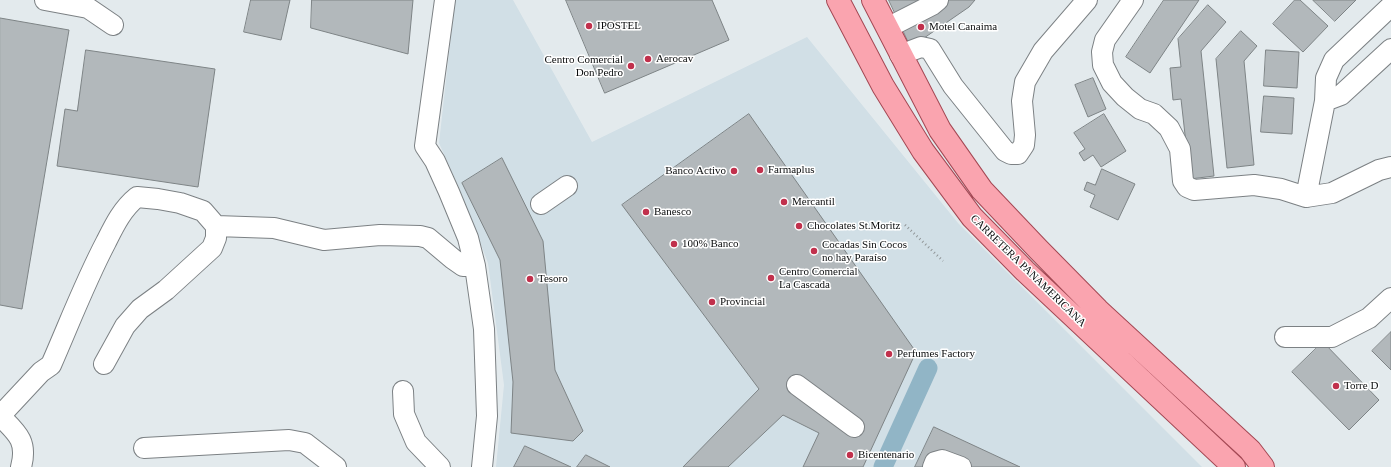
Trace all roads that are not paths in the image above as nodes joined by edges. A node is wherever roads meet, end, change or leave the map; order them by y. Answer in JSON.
{"nodes":[{"id":1,"x":45,"y":0,"type":"edge"},
{"id":2,"x":445,"y":0,"type":"edge"},
{"id":3,"x":838,"y":0,"type":"edge"},
{"id":4,"x":873,"y":0,"type":"edge"},
{"id":5,"x":938,"y":0,"type":"edge"},
{"id":6,"x":1087,"y":0,"type":"edge"},
{"id":7,"x":1133,"y":0,"type":"edge"},
{"id":8,"x":1391,"y":6,"type":"edge"},
{"id":9,"x":906,"y":9,"type":"edge"},
{"id":10,"x":113,"y":25,"type":"dead end"},
{"id":11,"x":887,"y":28,"type":"junction"},
{"id":12,"x":1391,"y":49,"type":"edge"},
{"id":13,"x":900,"y":55,"type":"junction"},
{"id":14,"x":1325,"y":101,"type":"junction"},
{"id":15,"x":1391,"y":167,"type":"edge"},
{"id":16,"x":567,"y":186,"type":"dead end"},
{"id":17,"x":1306,"y":197,"type":"junction"},
{"id":18,"x":541,"y":204,"type":"dead end"},
{"id":19,"x":216,"y":226,"type":"junction"},
{"id":20,"x":475,"y":266,"type":"junction"},
{"id":21,"x":1391,"y":298,"type":"edge"},
{"id":22,"x":1285,"y":336,"type":"dead end"},
{"id":23,"x":104,"y":364,"type":"dead end"},
{"id":24,"x":797,"y":385,"type":"dead end"},
{"id":25,"x":403,"y":391,"type":"dead end"},
{"id":26,"x":0,"y":416,"type":"edge"},
{"id":27,"x":854,"y":427,"type":"dead end"},
{"id":28,"x":144,"y":448,"type":"dead end"},
{"id":29,"x":21,"y":467,"type":"edge"},
{"id":30,"x":336,"y":467,"type":"edge"},
{"id":31,"x":440,"y":467,"type":"edge"},
{"id":32,"x":482,"y":467,"type":"edge"},
{"id":33,"x":933,"y":467,"type":"edge"},
{"id":34,"x":961,"y":467,"type":"edge"},
{"id":35,"x":1234,"y":467,"type":"edge"},
{"id":36,"x":1263,"y":467,"type":"edge"}],
"edges":[{"from":1,"to":10,"type":"street"},
{"from":2,"to":20,"type":"street"},
{"from":3,"to":35,"type":"main road","name":"CARRETERA PANAMERICANA"},
{"from":4,"to":11,"type":"main road","name":"CARRETERA PANAMERICANA"},
{"from":5,"to":9,"type":"street"},
{"from":6,"to":13,"type":"street"},
{"from":7,"to":17,"type":"street"},
{"from":8,"to":14,"type":"street"},
{"from":9,"to":11,"type":"street"},
{"from":11,"to":13,"type":"main road","name":"CARRETERA PANAMERICANA"},
{"from":12,"to":14,"type":"street"},
{"from":13,"to":36,"type":"main road","name":"CARRETERA PANAMERICANA"},
{"from":14,"to":17,"type":"street"},
{"from":15,"to":17,"type":"street"},
{"from":16,"to":18,"type":"street"},
{"from":19,"to":20,"type":"street"},
{"from":19,"to":23,"type":"street"},
{"from":19,"to":26,"type":"street"},
{"from":20,"to":32,"type":"street"},
{"from":21,"to":22,"type":"street"},
{"from":24,"to":27,"type":"street"},
{"from":25,"to":31,"type":"street"},
{"from":26,"to":29,"type":"street"},
{"from":28,"to":30,"type":"street"},
{"from":33,"to":34,"type":"street"}]}
